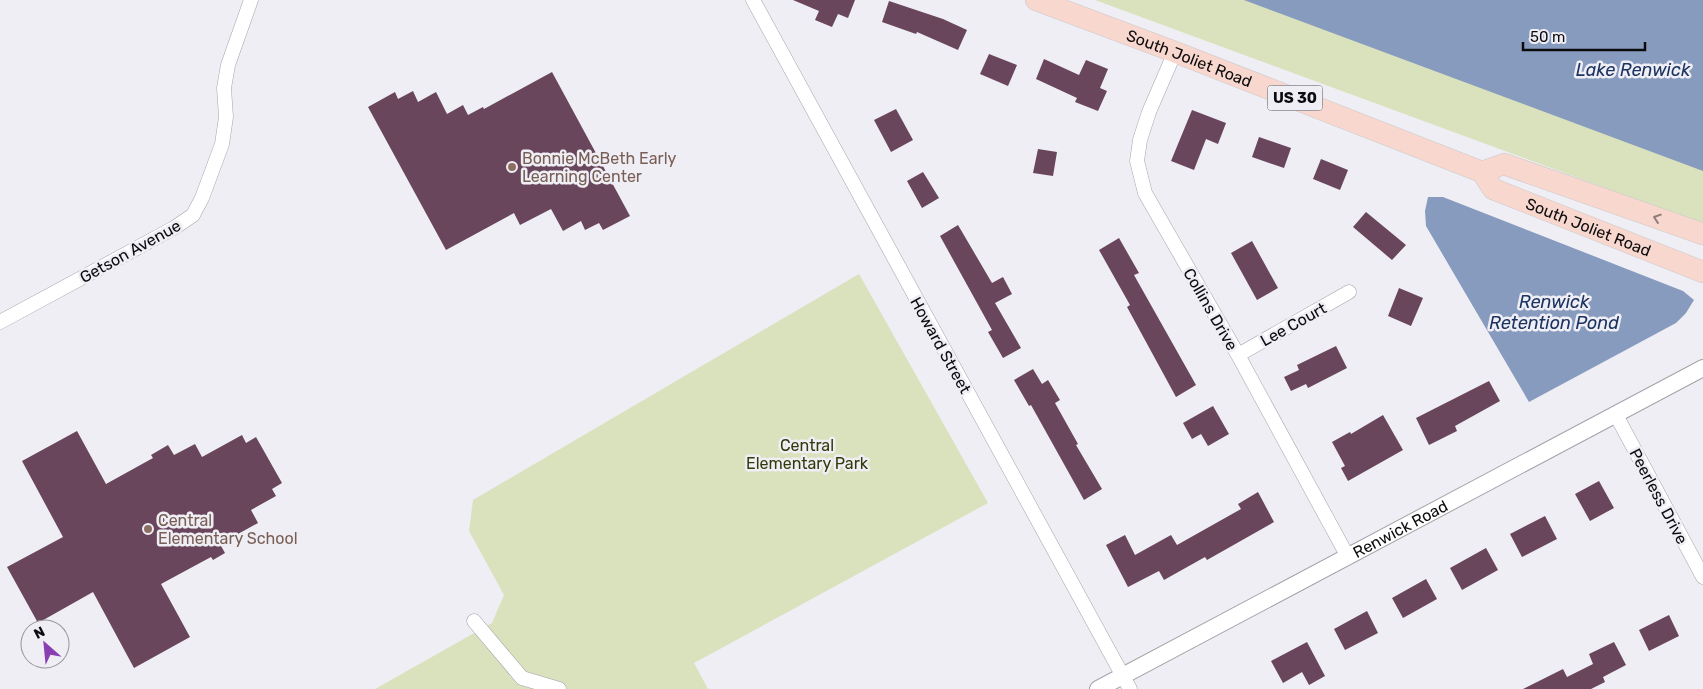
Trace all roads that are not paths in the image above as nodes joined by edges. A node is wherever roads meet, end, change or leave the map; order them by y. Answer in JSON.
{"nodes":[{"id":1,"x":251,"y":0,"type":"edge"},
{"id":2,"x":753,"y":0,"type":"edge"},
{"id":3,"x":1036,"y":0,"type":"edge"},
{"id":4,"x":1175,"y":52,"type":"junction"},
{"id":5,"x":1482,"y":172,"type":"junction"},
{"id":6,"x":1703,"y":234,"type":"edge"},
{"id":7,"x":1703,"y":272,"type":"edge"},
{"id":8,"x":1349,"y":292,"type":"dead end"},
{"id":9,"x":0,"y":322,"type":"edge"},
{"id":10,"x":1238,"y":355,"type":"junction"},
{"id":11,"x":1703,"y":368,"type":"edge"},
{"id":12,"x":1616,"y":415,"type":"junction"},
{"id":13,"x":1348,"y":557,"type":"junction"},
{"id":14,"x":1703,"y":577,"type":"edge"},
{"id":15,"x":474,"y":621,"type":"dead end"},
{"id":16,"x":1127,"y":682,"type":"edge"},
{"id":17,"x":559,"y":689,"type":"edge"},
{"id":18,"x":1098,"y":689,"type":"edge"}],
"edges":[{"from":1,"to":9,"type":"street","name":"Getson Avenue"},
{"from":2,"to":16,"type":"street","name":"Howard Street"},
{"from":3,"to":4,"type":"main road","name":"South Joliet Road","number":"US 30"},
{"from":4,"to":5,"type":"main road","name":"South Joliet Road","number":"US 30"},
{"from":4,"to":10,"type":"street","name":"Collins Drive"},
{"from":6,"to":5,"type":"main road","name":"South Joliet Road","one_way":true},
{"from":5,"to":7,"type":"main road","name":"South Joliet Road","number":"US 30"},
{"from":8,"to":10,"type":"street","name":"Lee Court"},
{"from":10,"to":13,"type":"street","name":"Collins Drive"},
{"from":11,"to":12,"type":"street","name":"Renwick Road"},
{"from":12,"to":13,"type":"street","name":"Renwick Road"},
{"from":12,"to":14,"type":"street","name":"Peerless Drive"},
{"from":13,"to":16,"type":"street","name":"Renwick Road"},
{"from":15,"to":17,"type":"street"},
{"from":16,"to":18,"type":"street","name":"Renwick Road"}]}
